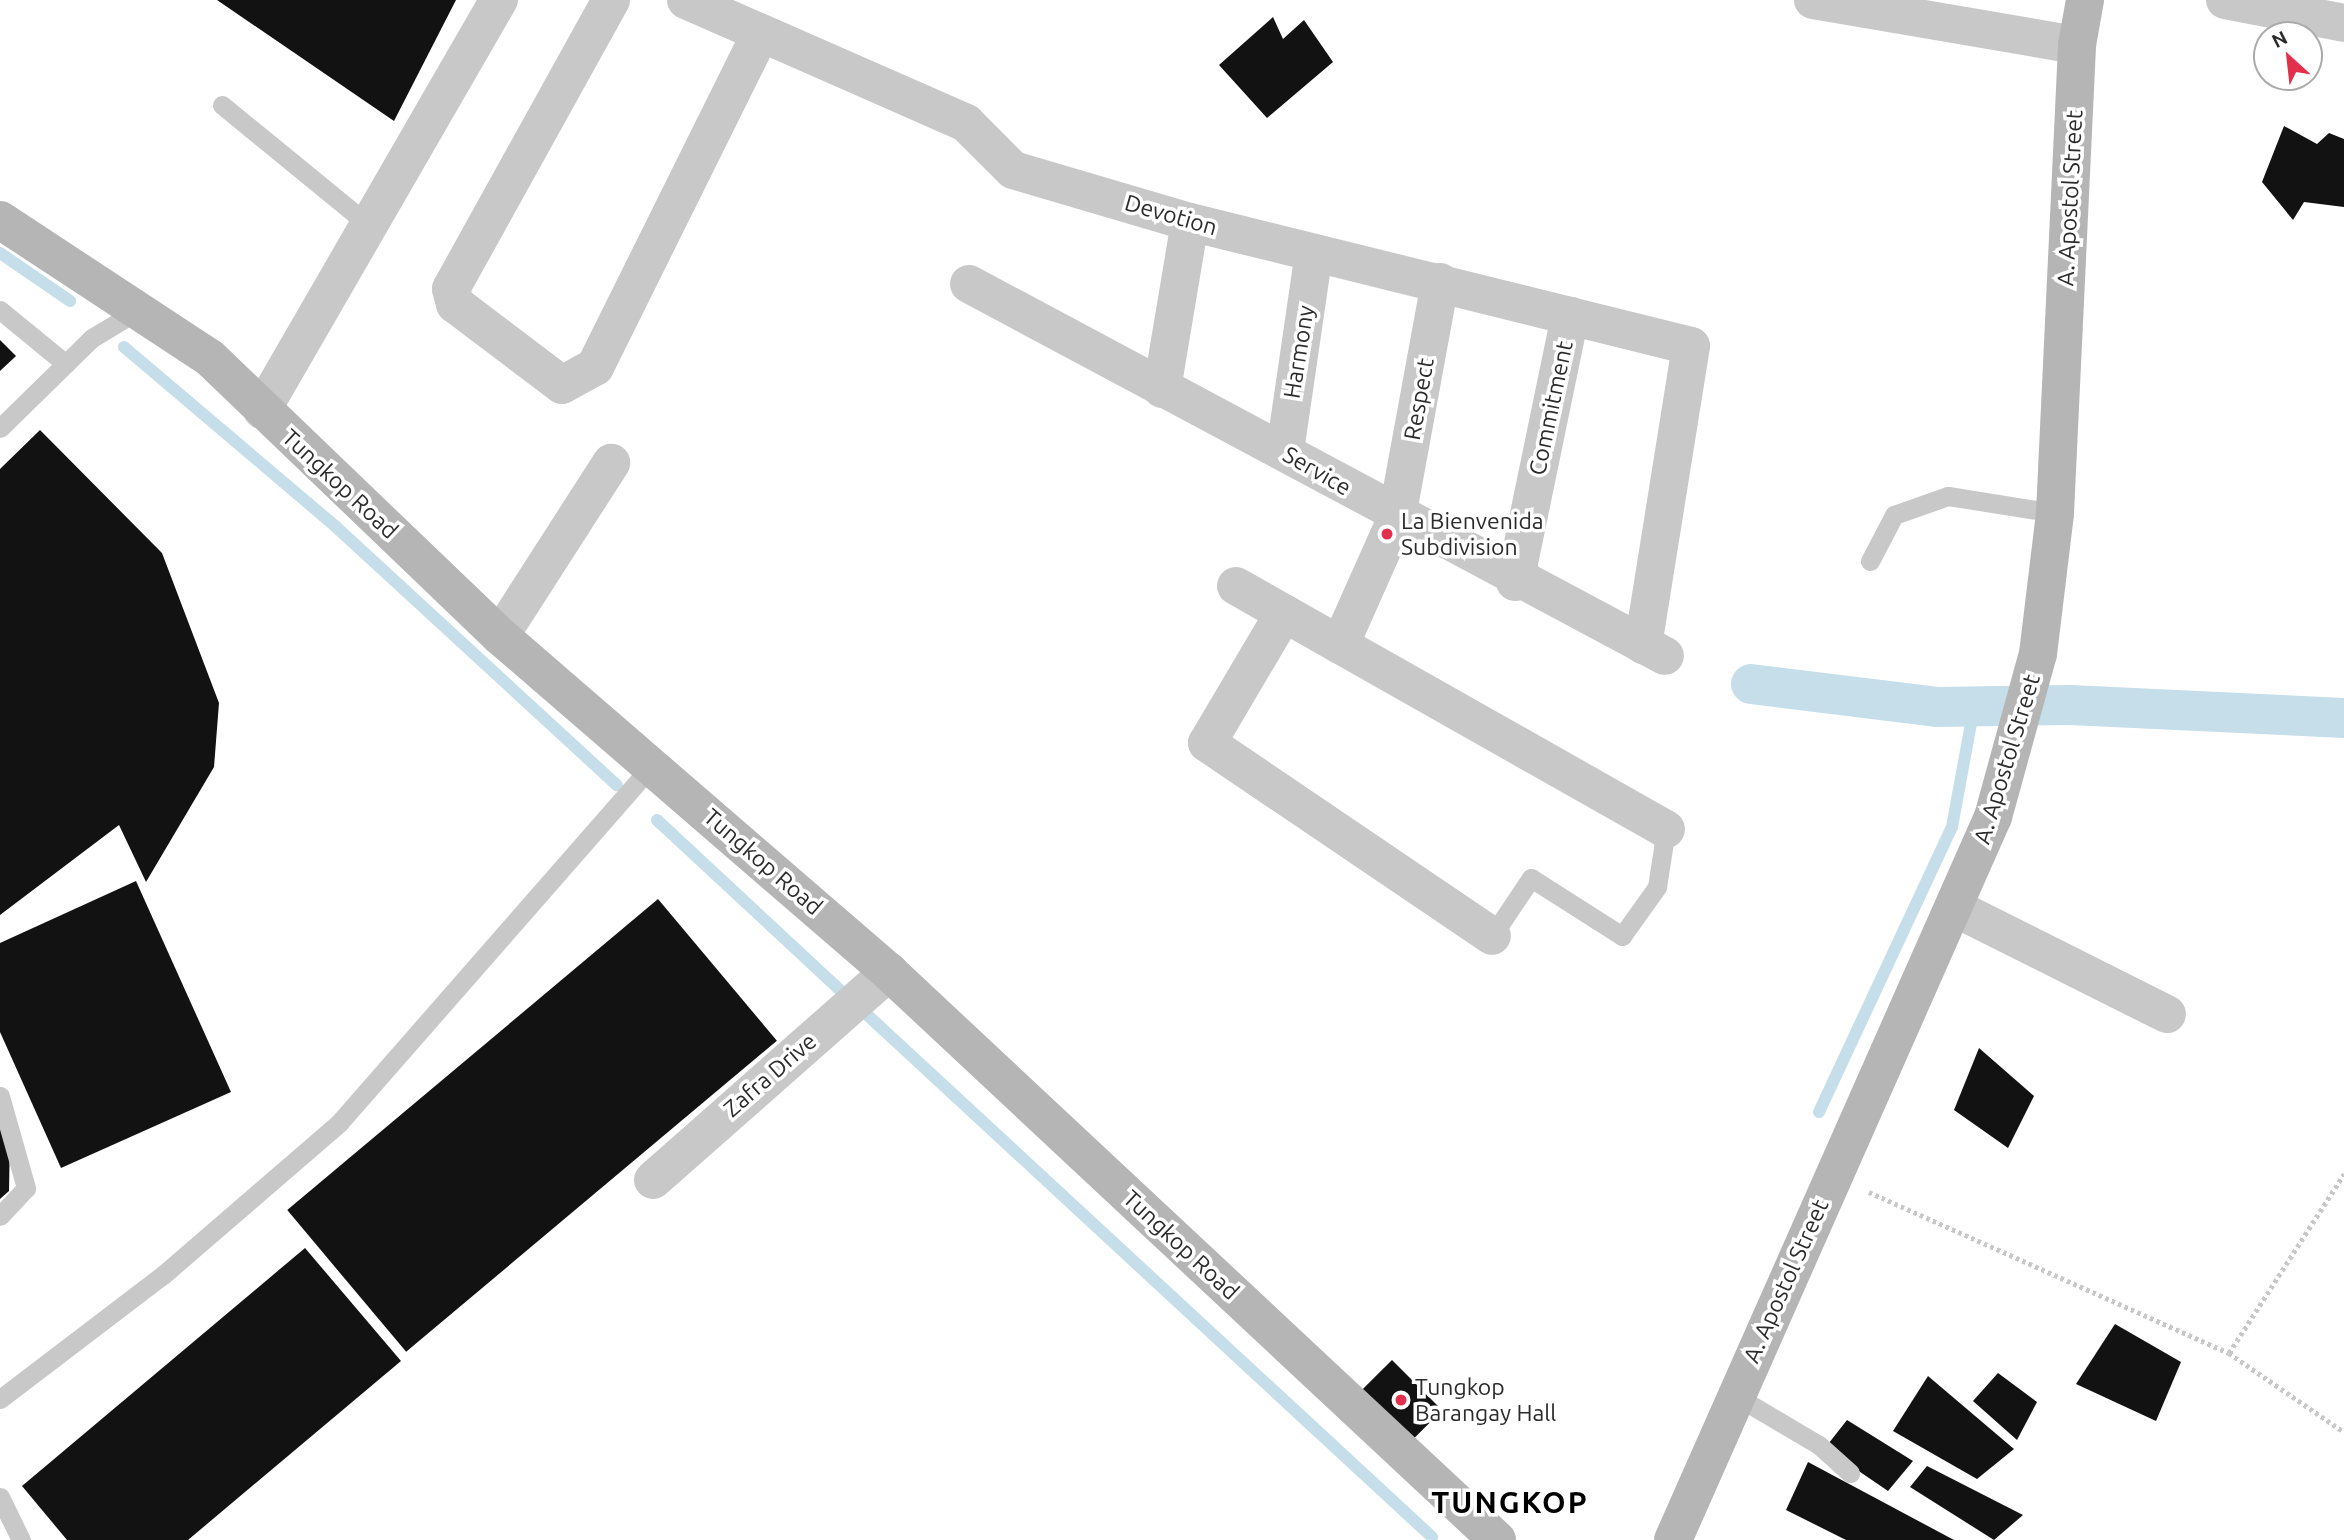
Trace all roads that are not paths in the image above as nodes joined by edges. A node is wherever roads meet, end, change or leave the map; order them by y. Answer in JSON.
{"nodes":[{"id":1,"x":499,"y":0,"type":"edge"},
{"id":2,"x":611,"y":0,"type":"edge"},
{"id":3,"x":686,"y":0,"type":"edge"},
{"id":4,"x":1813,"y":0,"type":"edge"},
{"id":5,"x":2085,"y":0,"type":"edge"},
{"id":6,"x":2225,"y":0,"type":"edge"},
{"id":7,"x":2344,"y":23,"type":"edge"},
{"id":8,"x":760,"y":34,"type":"junction"},
{"id":9,"x":2077,"y":45,"type":"junction"},
{"id":10,"x":222,"y":105,"type":"dead end"},
{"id":11,"x":0,"y":220,"type":"edge"},
{"id":12,"x":1189,"y":222,"type":"junction"},
{"id":13,"x":370,"y":226,"type":"junction"},
{"id":14,"x":1314,"y":253,"type":"junction"},
{"id":15,"x":1440,"y":282,"type":"junction"},
{"id":16,"x":969,"y":284,"type":"dead end"},
{"id":17,"x":141,"y":308,"type":"junction"},
{"id":18,"x":0,"y":310,"type":"edge"},
{"id":19,"x":1570,"y":316,"type":"junction"},
{"id":20,"x":66,"y":364,"type":"junction"},
{"id":21,"x":1162,"y":389,"type":"junction"},
{"id":22,"x":262,"y":410,"type":"junction"},
{"id":23,"x":0,"y":428,"type":"edge"},
{"id":24,"x":1284,"y":451,"type":"junction"},
{"id":25,"x":611,"y":463,"type":"dead end"},
{"id":26,"x":2055,"y":513,"type":"junction"},
{"id":27,"x":1397,"y":517,"type":"junction"},
{"id":28,"x":1870,"y":561,"type":"dead end"},
{"id":29,"x":1515,"y":582,"type":"junction"},
{"id":30,"x":1236,"y":586,"type":"dead end"},
{"id":31,"x":1284,"y":613,"type":"junction"},
{"id":32,"x":500,"y":636,"type":"junction"},
{"id":33,"x":1340,"y":645,"type":"junction"},
{"id":34,"x":1654,"y":651,"type":"joint"},
{"id":35,"x":652,"y":765,"type":"junction"},
{"id":36,"x":1666,"y":829,"type":"joint"},
{"id":37,"x":1955,"y":908,"type":"junction"},
{"id":38,"x":1492,"y":936,"type":"joint"},
{"id":39,"x":889,"y":972,"type":"junction"},
{"id":40,"x":2167,"y":1014,"type":"dead end"},
{"id":41,"x":0,"y":1096,"type":"edge"},
{"id":42,"x":653,"y":1180,"type":"dead end"},
{"id":43,"x":0,"y":1216,"type":"edge"},
{"id":44,"x":1736,"y":1396,"type":"junction"},
{"id":45,"x":0,"y":1399,"type":"edge"},
{"id":46,"x":1850,"y":1474,"type":"dead end"},
{"id":47,"x":0,"y":1497,"type":"edge"},
{"id":48,"x":22,"y":1540,"type":"edge"},
{"id":49,"x":1497,"y":1540,"type":"edge"},
{"id":50,"x":1673,"y":1540,"type":"edge"}],
"edges":[{"from":1,"to":13,"type":"street"},
{"from":2,"to":8,"type":"street"},
{"from":3,"to":8,"type":"street","name":"Devotion"},
{"from":4,"to":9,"type":"street"},
{"from":5,"to":9,"type":"street","name":"A. Apostol Street"},
{"from":6,"to":7,"type":"street"},
{"from":8,"to":12,"type":"street","name":"Devotion"},
{"from":9,"to":26,"type":"street","name":"A. Apostol Street"},
{"from":10,"to":13,"type":"lane"},
{"from":11,"to":17,"type":"street","name":"Tungkop Road"},
{"from":12,"to":14,"type":"street","name":"Devotion"},
{"from":12,"to":21,"type":"street"},
{"from":13,"to":22,"type":"street"},
{"from":14,"to":15,"type":"street","name":"Devotion"},
{"from":14,"to":24,"type":"street","name":"Harmony"},
{"from":15,"to":19,"type":"street","name":"Devotion"},
{"from":15,"to":27,"type":"street","name":"Respect"},
{"from":16,"to":21,"type":"street","name":"Service"},
{"from":17,"to":20,"type":"lane"},
{"from":17,"to":22,"type":"street","name":"Tungkop Road"},
{"from":18,"to":20,"type":"lane"},
{"from":19,"to":29,"type":"street","name":"Commitment"},
{"from":19,"to":34,"type":"street","name":"Devotion"},
{"from":20,"to":23,"type":"lane"},
{"from":21,"to":24,"type":"street","name":"Service"},
{"from":22,"to":32,"type":"street","name":"Tungkop Road"},
{"from":24,"to":27,"type":"street","name":"Service"},
{"from":25,"to":32,"type":"street"},
{"from":26,"to":28,"type":"lane"},
{"from":26,"to":37,"type":"street","name":"A. Apostol Street"},
{"from":27,"to":29,"type":"street","name":"Service"},
{"from":27,"to":33,"type":"street","name":"Respect"},
{"from":29,"to":34,"type":"street","name":"Service"},
{"from":30,"to":31,"type":"street"},
{"from":31,"to":33,"type":"street"},
{"from":31,"to":38,"type":"street"},
{"from":32,"to":35,"type":"street","name":"Tungkop Road"},
{"from":33,"to":36,"type":"street"},
{"from":35,"to":39,"type":"street","name":"Tungkop Road"},
{"from":35,"to":45,"type":"lane"},
{"from":36,"to":38,"type":"lane"},
{"from":37,"to":40,"type":"street"},
{"from":37,"to":44,"type":"street","name":"A. Apostol Street"},
{"from":39,"to":42,"type":"street","name":"Zafra Drive"},
{"from":39,"to":49,"type":"street","name":"Tungkop Road"},
{"from":41,"to":43,"type":"lane"},
{"from":44,"to":46,"type":"lane"},
{"from":44,"to":50,"type":"street","name":"A. Apostol Street"},
{"from":47,"to":48,"type":"lane"}]}
